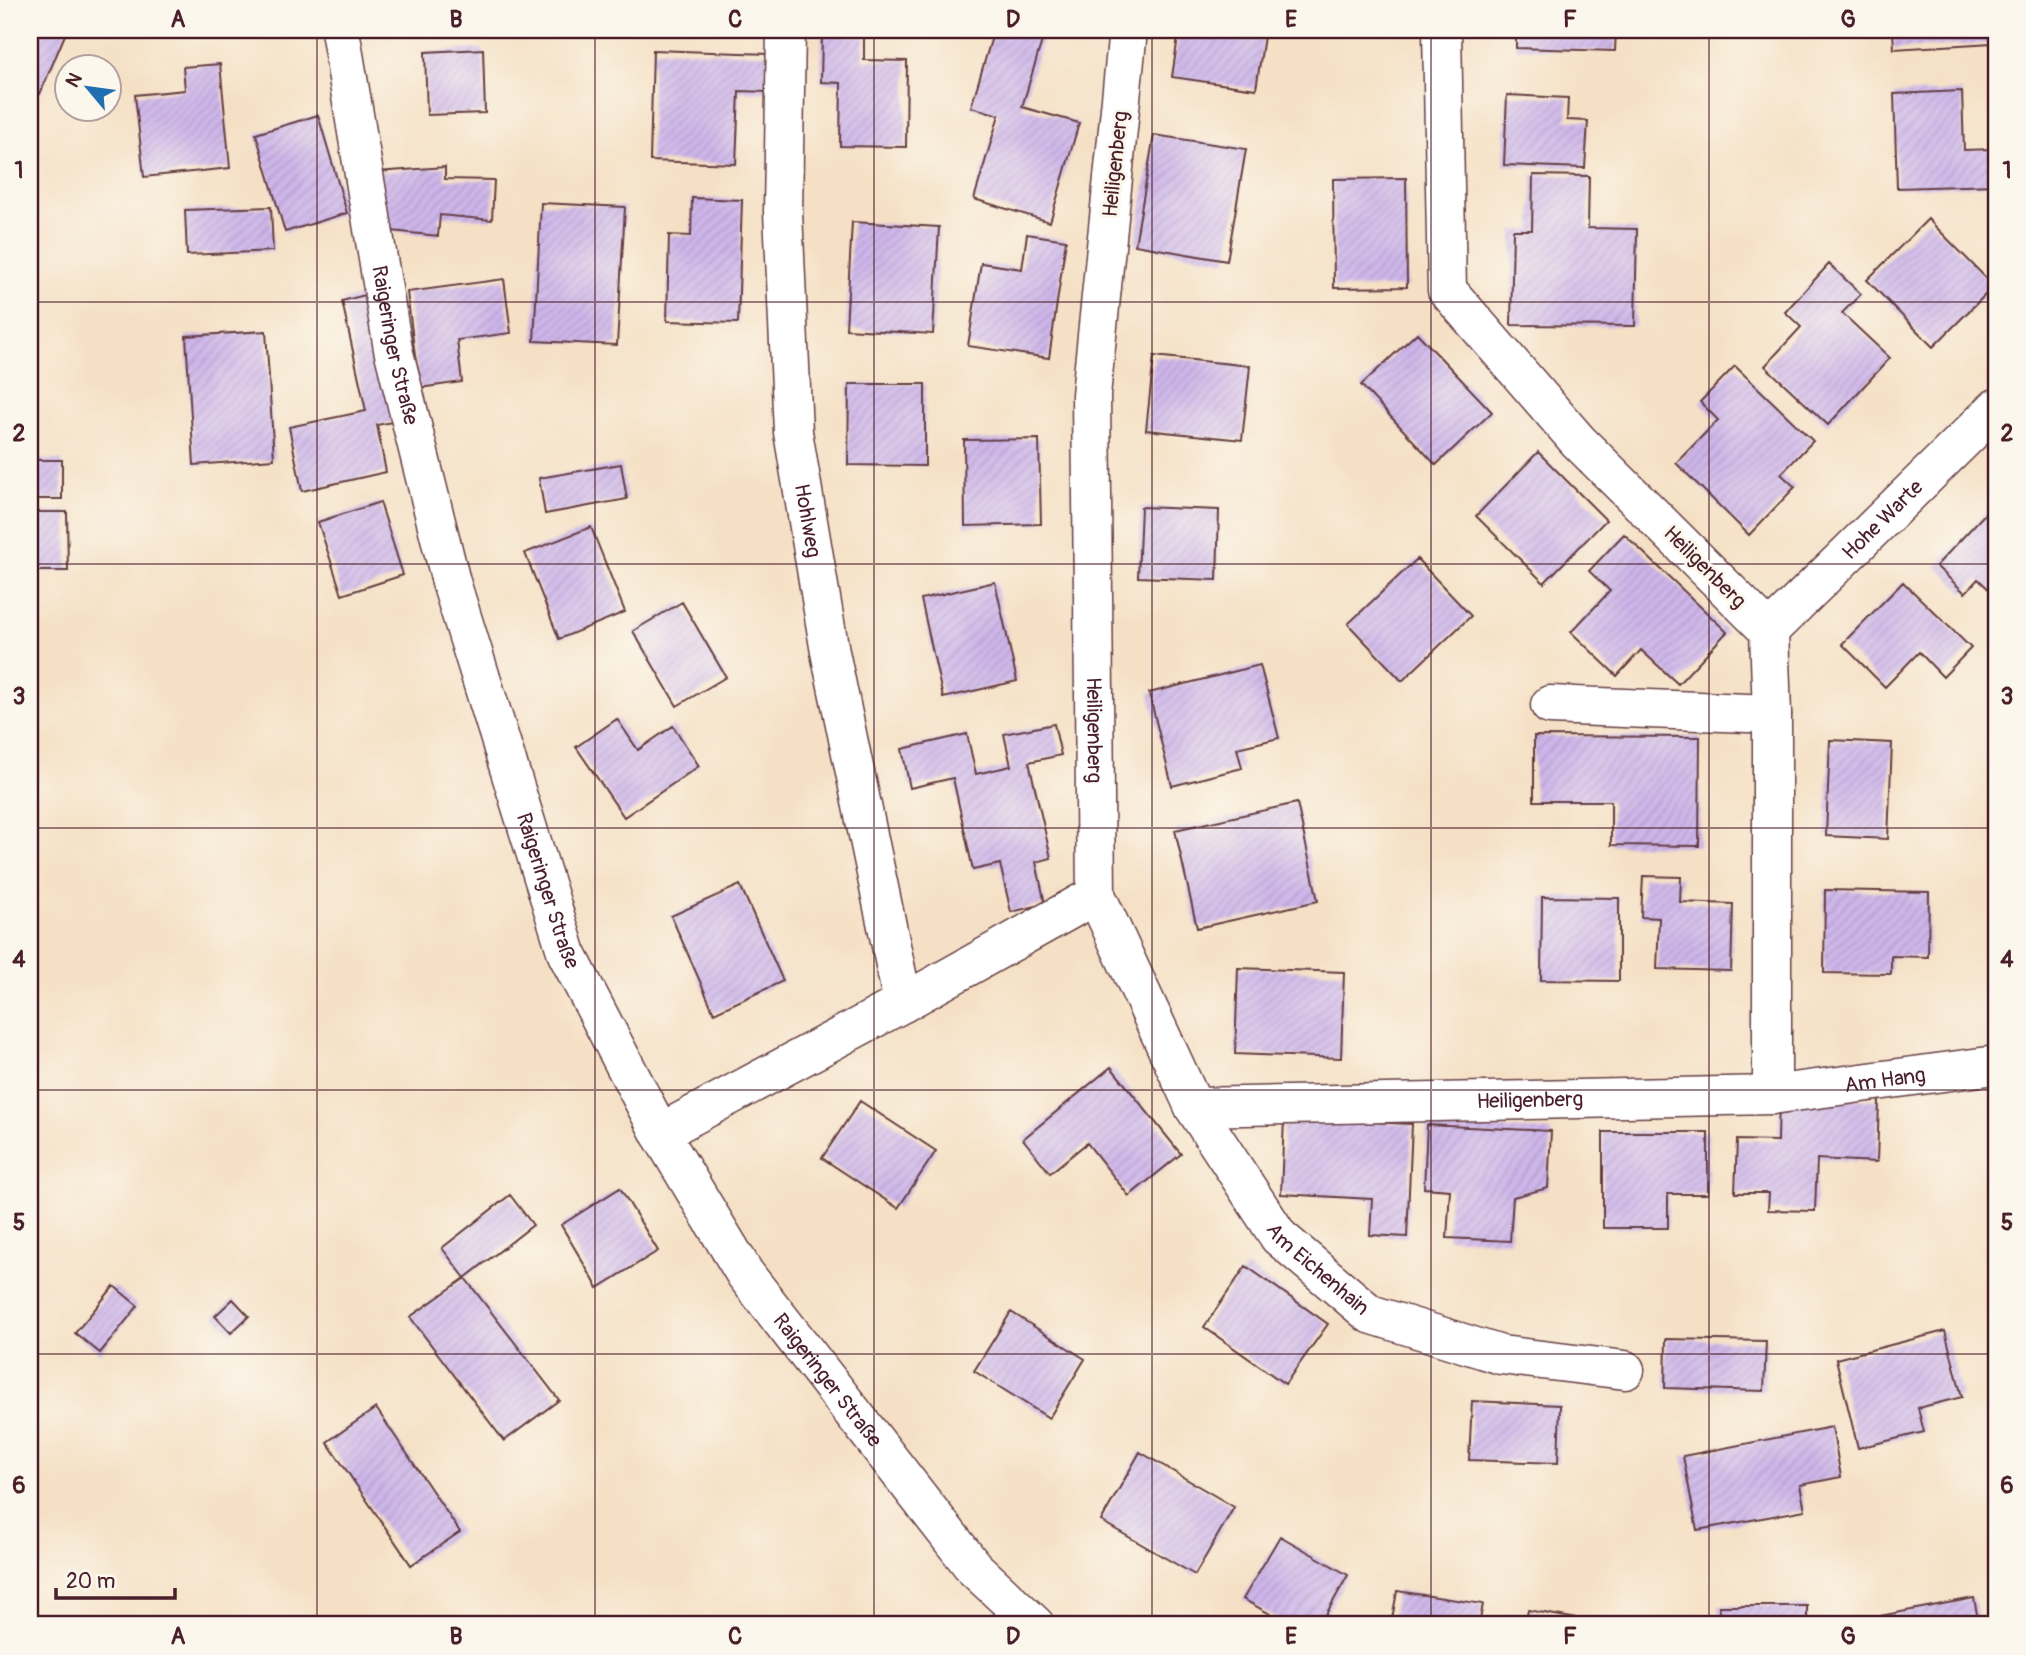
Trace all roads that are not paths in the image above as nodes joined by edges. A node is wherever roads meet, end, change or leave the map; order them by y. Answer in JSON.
{"nodes":[{"id":1,"x":340,"y":30,"type":"edge"},
{"id":2,"x":786,"y":30,"type":"edge"},
{"id":3,"x":1128,"y":30,"type":"edge"},
{"id":4,"x":1442,"y":30,"type":"edge"},
{"id":5,"x":1996,"y":408,"type":"edge"},
{"id":6,"x":1769,"y":631,"type":"junction"},
{"id":7,"x":1550,"y":705,"type":"dead end"},
{"id":8,"x":1772,"y":714,"type":"junction"},
{"id":9,"x":1096,"y":895,"type":"junction"},
{"id":10,"x":903,"y":1003,"type":"junction"},
{"id":11,"x":1996,"y":1065,"type":"edge"},
{"id":12,"x":1772,"y":1095,"type":"junction"},
{"id":13,"x":1194,"y":1107,"type":"junction"},
{"id":14,"x":660,"y":1133,"type":"junction"},
{"id":15,"x":1625,"y":1370,"type":"dead end"},
{"id":16,"x":1035,"y":1625,"type":"edge"}],
"edges":[{"from":1,"to":14,"type":"street","name":"Raigeringer Straße"},
{"from":2,"to":10,"type":"street","name":"Hohlweg"},
{"from":3,"to":9,"type":"street","name":"Heiligenberg"},
{"from":4,"to":6,"type":"street","name":"Heiligenberg"},
{"from":5,"to":6,"type":"street","name":"Hohe Warte"},
{"from":6,"to":8,"type":"street"},
{"from":7,"to":8,"type":"street"},
{"from":8,"to":12,"type":"street"},
{"from":9,"to":10,"type":"street"},
{"from":9,"to":13,"type":"street","name":"Heiligenberg"},
{"from":10,"to":14,"type":"street"},
{"from":11,"to":12,"type":"street","name":"Am Hang"},
{"from":12,"to":13,"type":"street","name":"Heiligenberg"},
{"from":13,"to":15,"type":"street","name":"Am Eichenhain"},
{"from":14,"to":16,"type":"street","name":"Raigeringer Straße"}]}
